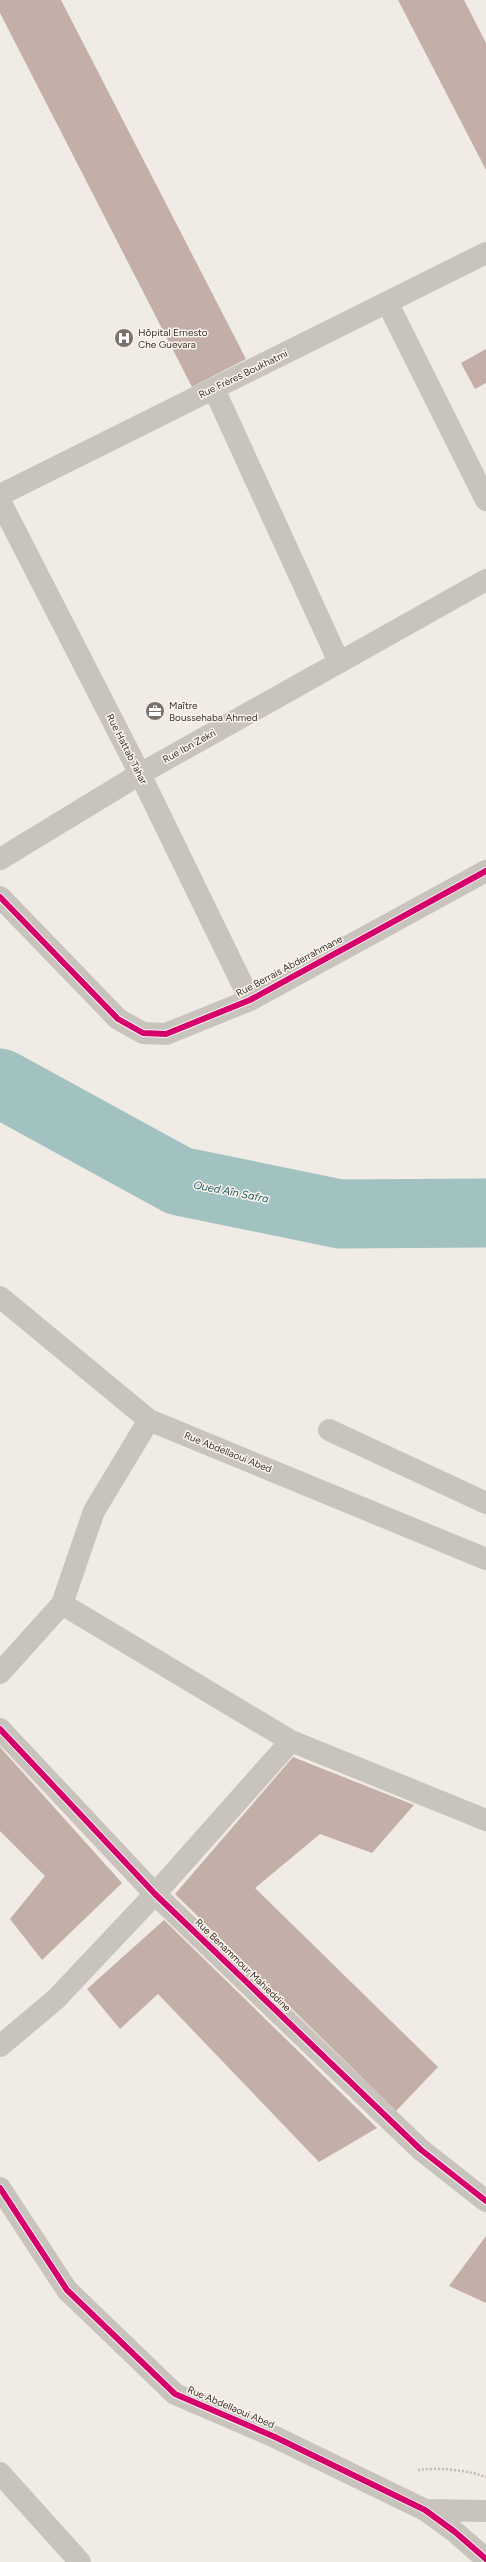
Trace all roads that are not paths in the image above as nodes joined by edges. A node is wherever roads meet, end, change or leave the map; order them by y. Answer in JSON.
{"nodes":[{"id":1,"x":486,"y":253,"type":"edge"},
{"id":2,"x":387,"y":302,"type":"junction"},
{"id":3,"x":214,"y":389,"type":"junction"},
{"id":4,"x":483,"y":486,"type":"edge"},
{"id":5,"x":0,"y":495,"type":"edge"},
{"id":6,"x":0,"y":501,"type":"edge"},
{"id":7,"x":486,"y":580,"type":"edge"},
{"id":8,"x":339,"y":662,"type":"junction"},
{"id":9,"x":140,"y":774,"type":"junction"},
{"id":10,"x":0,"y":859,"type":"edge"},
{"id":11,"x":486,"y":871,"type":"edge"},
{"id":12,"x":0,"y":897,"type":"edge"},
{"id":13,"x":250,"y":1000,"type":"junction"},
{"id":14,"x":0,"y":1297,"type":"edge"},
{"id":15,"x":150,"y":1420,"type":"junction"},
{"id":16,"x":329,"y":1430,"type":"dead end"},
{"id":17,"x":486,"y":1503,"type":"edge"},
{"id":18,"x":486,"y":1558,"type":"edge"},
{"id":19,"x":62,"y":1604,"type":"junction"},
{"id":20,"x":0,"y":1673,"type":"edge"},
{"id":21,"x":0,"y":1729,"type":"edge"},
{"id":22,"x":291,"y":1741,"type":"junction"},
{"id":23,"x":486,"y":1820,"type":"edge"},
{"id":24,"x":155,"y":1894,"type":"junction"},
{"id":25,"x":0,"y":2046,"type":"edge"},
{"id":26,"x":0,"y":2188,"type":"edge"},
{"id":27,"x":486,"y":2201,"type":"edge"},
{"id":28,"x":0,"y":2473,"type":"edge"},
{"id":29,"x":425,"y":2510,"type":"junction"},
{"id":30,"x":486,"y":2511,"type":"edge"},
{"id":31,"x":486,"y":2559,"type":"edge"},
{"id":32,"x":80,"y":2562,"type":"edge"}],
"edges":[{"from":1,"to":2,"type":"street","name":"Rue Frères Boukhatmi"},
{"from":2,"to":3,"type":"street","name":"Rue Frères Boukhatmi"},
{"from":2,"to":4,"type":"street"},
{"from":3,"to":5,"type":"street","name":"Rue Frères Boukhatmi"},
{"from":3,"to":8,"type":"street"},
{"from":6,"to":9,"type":"street","name":"Rue Hattab Tahar"},
{"from":7,"to":8,"type":"street","name":"Rue Ibn Zekri"},
{"from":8,"to":9,"type":"street","name":"Rue Ibn Zekri"},
{"from":9,"to":10,"type":"street","name":"Rue Ibn Zekri"},
{"from":9,"to":13,"type":"street","name":"Rue Hattab Tahar"},
{"from":11,"to":13,"type":"street","name":"Rue Berrais Abderrahmane"},
{"from":12,"to":13,"type":"street","name":"Rue Berrais Abderrahmane"},
{"from":14,"to":15,"type":"street","name":"Rue Abdellaoui Abed"},
{"from":15,"to":18,"type":"street","name":"Rue Abdellaoui Abed"},
{"from":15,"to":19,"type":"street"},
{"from":16,"to":17,"type":"street"},
{"from":19,"to":20,"type":"street"},
{"from":19,"to":22,"type":"street"},
{"from":21,"to":24,"type":"street","name":"Rue Benammour Mahieddine"},
{"from":22,"to":23,"type":"street"},
{"from":22,"to":24,"type":"street"},
{"from":24,"to":25,"type":"street"},
{"from":24,"to":27,"type":"street","name":"Rue Benammour Mahieddine"},
{"from":26,"to":29,"type":"street","name":"Rue Abdellaoui Abed"},
{"from":28,"to":32,"type":"street"},
{"from":29,"to":30,"type":"street"},
{"from":29,"to":31,"type":"street","name":"Rue Abdellaoui Abed"}]}
